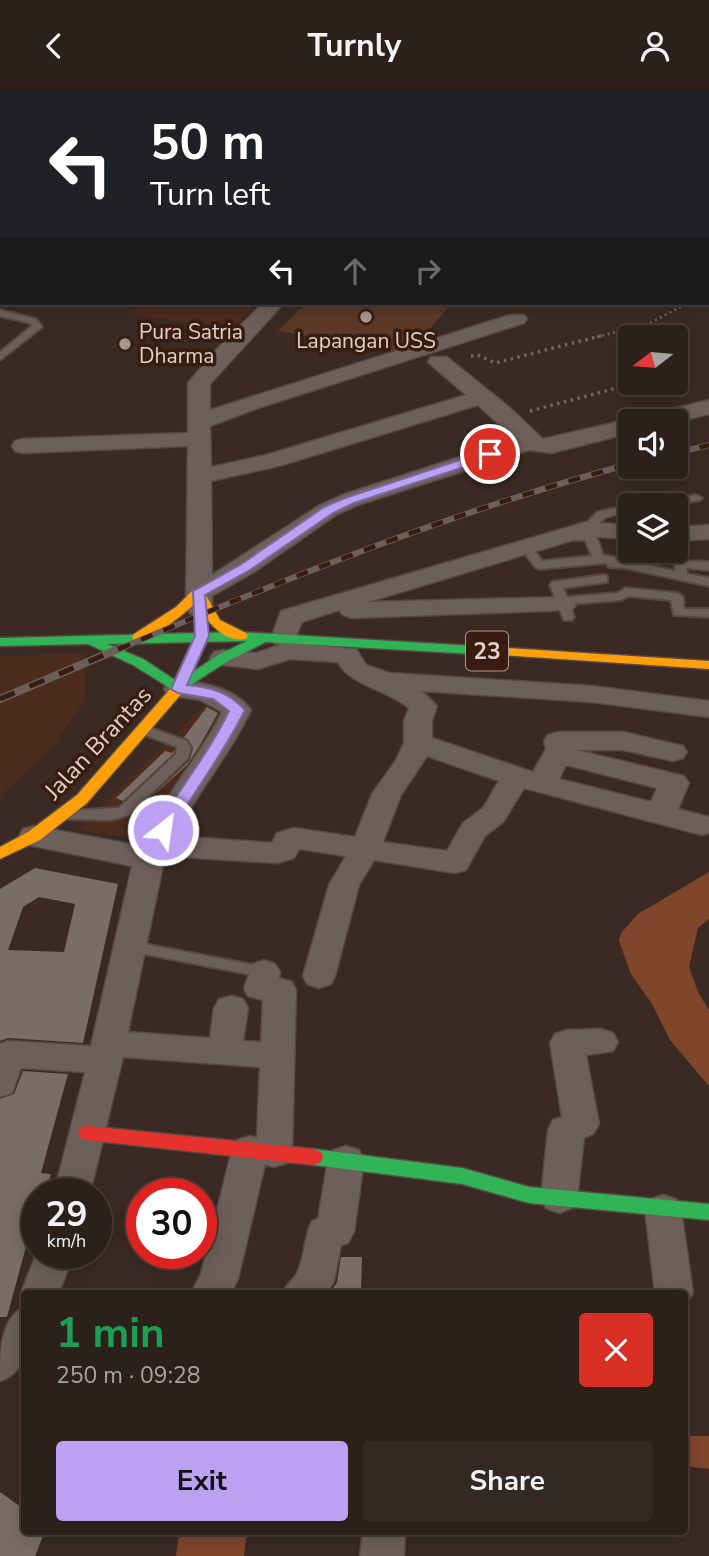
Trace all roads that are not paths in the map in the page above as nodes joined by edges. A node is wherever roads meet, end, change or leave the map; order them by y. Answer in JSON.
{"nodes":[{"id":1,"x":272,"y":305,"type":"edge"},
{"id":2,"x":0,"y":313,"type":"edge"},
{"id":3,"x":517,"y":319,"type":"dead end"},
{"id":4,"x":0,"y":357,"type":"edge"},
{"id":5,"x":442,"y":365,"type":"road end"},
{"id":6,"x":481,"y":397,"type":"junction"},
{"id":7,"x":709,"y":407,"type":"edge"},
{"id":8,"x":688,"y":412,"type":"edge"},
{"id":9,"x":618,"y":429,"type":"edge"},
{"id":10,"x":197,"y":431,"type":"junction"},
{"id":11,"x":530,"y":442,"type":"junction"},
{"id":12,"x":23,"y":446,"type":"dead end"},
{"id":13,"x":198,"y":477,"type":"junction"},
{"id":14,"x":696,"y":498,"type":"dead end"},
{"id":15,"x":688,"y":499,"type":"edge"},
{"id":16,"x":618,"y":511,"type":"edge"},
{"id":17,"x":586,"y":529,"type":"junction"},
{"id":18,"x":618,"y":531,"type":"edge"},
{"id":19,"x":709,"y":532,"type":"edge"},
{"id":20,"x":688,"y":533,"type":"edge"},
{"id":21,"x":558,"y":538,"type":"junction"},
{"id":22,"x":526,"y":547,"type":"junction"},
{"id":23,"x":599,"y":559,"type":"junction"},
{"id":24,"x":679,"y":563,"type":"edge"},
{"id":25,"x":709,"y":566,"type":"edge"},
{"id":26,"x":680,"y":570,"type":"junction"},
{"id":27,"x":603,"y":579,"type":"dead end"},
{"id":28,"x":709,"y":582,"type":"edge"},
{"id":29,"x":198,"y":593,"type":"junction"},
{"id":30,"x":564,"y":608,"type":"junction"},
{"id":31,"x":313,"y":611,"type":"junction"},
{"id":32,"x":709,"y":613,"type":"edge"},
{"id":33,"x":202,"y":636,"type":"junction"},
{"id":34,"x":241,"y":636,"type":"junction"},
{"id":35,"x":139,"y":637,"type":"junction"},
{"id":36,"x":275,"y":638,"type":"junction"},
{"id":37,"x":80,"y":639,"type":"junction"},
{"id":38,"x":0,"y":642,"type":"edge"},
{"id":39,"x":223,"y":658,"type":"junction"},
{"id":40,"x":709,"y":665,"type":"edge"},
{"id":41,"x":381,"y":680,"type":"junction"},
{"id":42,"x":178,"y":689,"type":"junction"},
{"id":43,"x":709,"y":709,"type":"edge"},
{"id":44,"x":145,"y":730,"type":"junction"},
{"id":45,"x":418,"y":743,"type":"junction"},
{"id":46,"x":557,"y":754,"type":"junction"},
{"id":47,"x":662,"y":779,"type":"junction"},
{"id":48,"x":529,"y":780,"type":"junction"},
{"id":49,"x":661,"y":814,"type":"junction"},
{"id":50,"x":64,"y":816,"type":"junction"},
{"id":51,"x":702,"y":825,"type":"dead end"},
{"id":52,"x":34,"y":836,"type":"junction"},
{"id":53,"x":365,"y":849,"type":"junction"},
{"id":54,"x":152,"y":851,"type":"junction"},
{"id":55,"x":0,"y":854,"type":"edge"},
{"id":56,"x":129,"y":946,"type":"junction"},
{"id":57,"x":264,"y":972,"type":"joint"},
{"id":58,"x":319,"y":976,"type":"dead end"},
{"id":59,"x":231,"y":1008,"type":"dead end"},
{"id":60,"x":601,"y":1042,"type":"dead end"},
{"id":61,"x":107,"y":1051,"type":"junction"},
{"id":62,"x":225,"y":1052,"type":"junction"},
{"id":63,"x":279,"y":1056,"type":"junction"},
{"id":64,"x":0,"y":1084,"type":"edge"},
{"id":65,"x":87,"y":1133,"type":"junction"},
{"id":66,"x":262,"y":1151,"type":"junction"},
{"id":67,"x":346,"y":1160,"type":"junction"},
{"id":68,"x":76,"y":1178,"type":"edge"},
{"id":69,"x":559,"y":1198,"type":"junction"},
{"id":70,"x":663,"y":1210,"type":"junction"},
{"id":71,"x":709,"y":1212,"type":"edge"},
{"id":72,"x":49,"y":1269,"type":"edge"},
{"id":73,"x":41,"y":1290,"type":"edge"},
{"id":74,"x":212,"y":1290,"type":"edge"},
{"id":75,"x":304,"y":1290,"type":"edge"},
{"id":76,"x":674,"y":1290,"type":"edge"},
{"id":77,"x":21,"y":1329,"type":"edge"},
{"id":78,"x":0,"y":1364,"type":"edge"},
{"id":79,"x":384,"y":1535,"type":"edge"},
{"id":80,"x":382,"y":1556,"type":"edge"}],
"edges":[{"from":1,"to":10,"type":"street"},
{"from":2,"to":4,"type":"lane"},
{"from":3,"to":10,"type":"street"},
{"from":5,"to":6,"type":"street"},
{"from":6,"to":11,"type":"street"},
{"from":6,"to":13,"type":"street"},
{"from":7,"to":8,"type":"street"},
{"from":9,"to":11,"type":"street"},
{"from":10,"to":12,"type":"street"},
{"from":10,"to":13,"type":"street"},
{"from":11,"to":29,"type":"street"},
{"from":13,"to":29,"type":"street"},
{"from":14,"to":15,"type":"lane"},
{"from":16,"to":17,"type":"lane"},
{"from":17,"to":18,"type":"street"},
{"from":17,"to":21,"type":"street"},
{"from":19,"to":20,"type":"street"},
{"from":21,"to":22,"type":"street"},
{"from":21,"to":23,"type":"lane"},
{"from":22,"to":23,"type":"lane"},
{"from":22,"to":31,"type":"street"},
{"from":23,"to":26,"type":"lane"},
{"from":24,"to":26,"type":"lane"},
{"from":25,"to":26,"type":"lane"},
{"from":26,"to":28,"type":"lane"},
{"from":27,"to":30,"type":"lane"},
{"from":29,"to":33,"type":"street"},
{"from":29,"to":34,"type":"main road"},
{"from":29,"to":35,"type":"main road"},
{"from":30,"to":31,"type":"street"},
{"from":30,"to":32,"type":"lane"},
{"from":31,"to":36,"type":"street"},
{"from":33,"to":34,"type":"main road","number":"23"},
{"from":33,"to":35,"type":"main road","number":"23"},
{"from":33,"to":42,"type":"main road","name":"Jalan Brantas"},
{"from":34,"to":36,"type":"main road","number":"23"},
{"from":35,"to":37,"type":"main road","number":"23"},
{"from":36,"to":39,"type":"main road"},
{"from":36,"to":40,"type":"main road","number":"23"},
{"from":37,"to":38,"type":"main road","number":"23"},
{"from":37,"to":42,"type":"main road"},
{"from":39,"to":41,"type":"street"},
{"from":39,"to":42,"type":"main road"},
{"from":41,"to":43,"type":"street"},
{"from":41,"to":45,"type":"street"},
{"from":42,"to":44,"type":"main road","name":"Jalan Brantas"},
{"from":42,"to":54,"type":"street"},
{"from":44,"to":50,"type":"main road","name":"Jalan Brantas"},
{"from":44,"to":50,"type":"lane"},
{"from":45,"to":48,"type":"street"},
{"from":45,"to":53,"type":"street"},
{"from":46,"to":47,"type":"street"},
{"from":46,"to":47,"type":"street"},
{"from":46,"to":48,"type":"street"},
{"from":47,"to":49,"type":"street"},
{"from":48,"to":49,"type":"street"},
{"from":48,"to":53,"type":"street"},
{"from":49,"to":51,"type":"street"},
{"from":50,"to":52,"type":"main road","name":"Jalan Brantas"},
{"from":52,"to":54,"type":"street"},
{"from":52,"to":55,"type":"main road","name":"Jalan Brantas"},
{"from":53,"to":54,"type":"street"},
{"from":53,"to":58,"type":"street"},
{"from":54,"to":56,"type":"street"},
{"from":56,"to":57,"type":"lane"},
{"from":56,"to":61,"type":"street"},
{"from":57,"to":63,"type":"street"},
{"from":59,"to":62,"type":"street"},
{"from":60,"to":69,"type":"street"},
{"from":61,"to":62,"type":"street"},
{"from":61,"to":64,"type":"street"},
{"from":61,"to":65,"type":"street"},
{"from":62,"to":63,"type":"street"},
{"from":63,"to":66,"type":"street"},
{"from":65,"to":66,"type":"main road"},
{"from":65,"to":68,"type":"street"},
{"from":66,"to":67,"type":"main road"},
{"from":66,"to":74,"type":"street"},
{"from":67,"to":69,"type":"main road"},
{"from":67,"to":75,"type":"street"},
{"from":69,"to":70,"type":"main road"},
{"from":70,"to":71,"type":"main road"},
{"from":70,"to":76,"type":"street"},
{"from":72,"to":73,"type":"street"},
{"from":77,"to":78,"type":"street"},
{"from":79,"to":80,"type":"street"}]}
